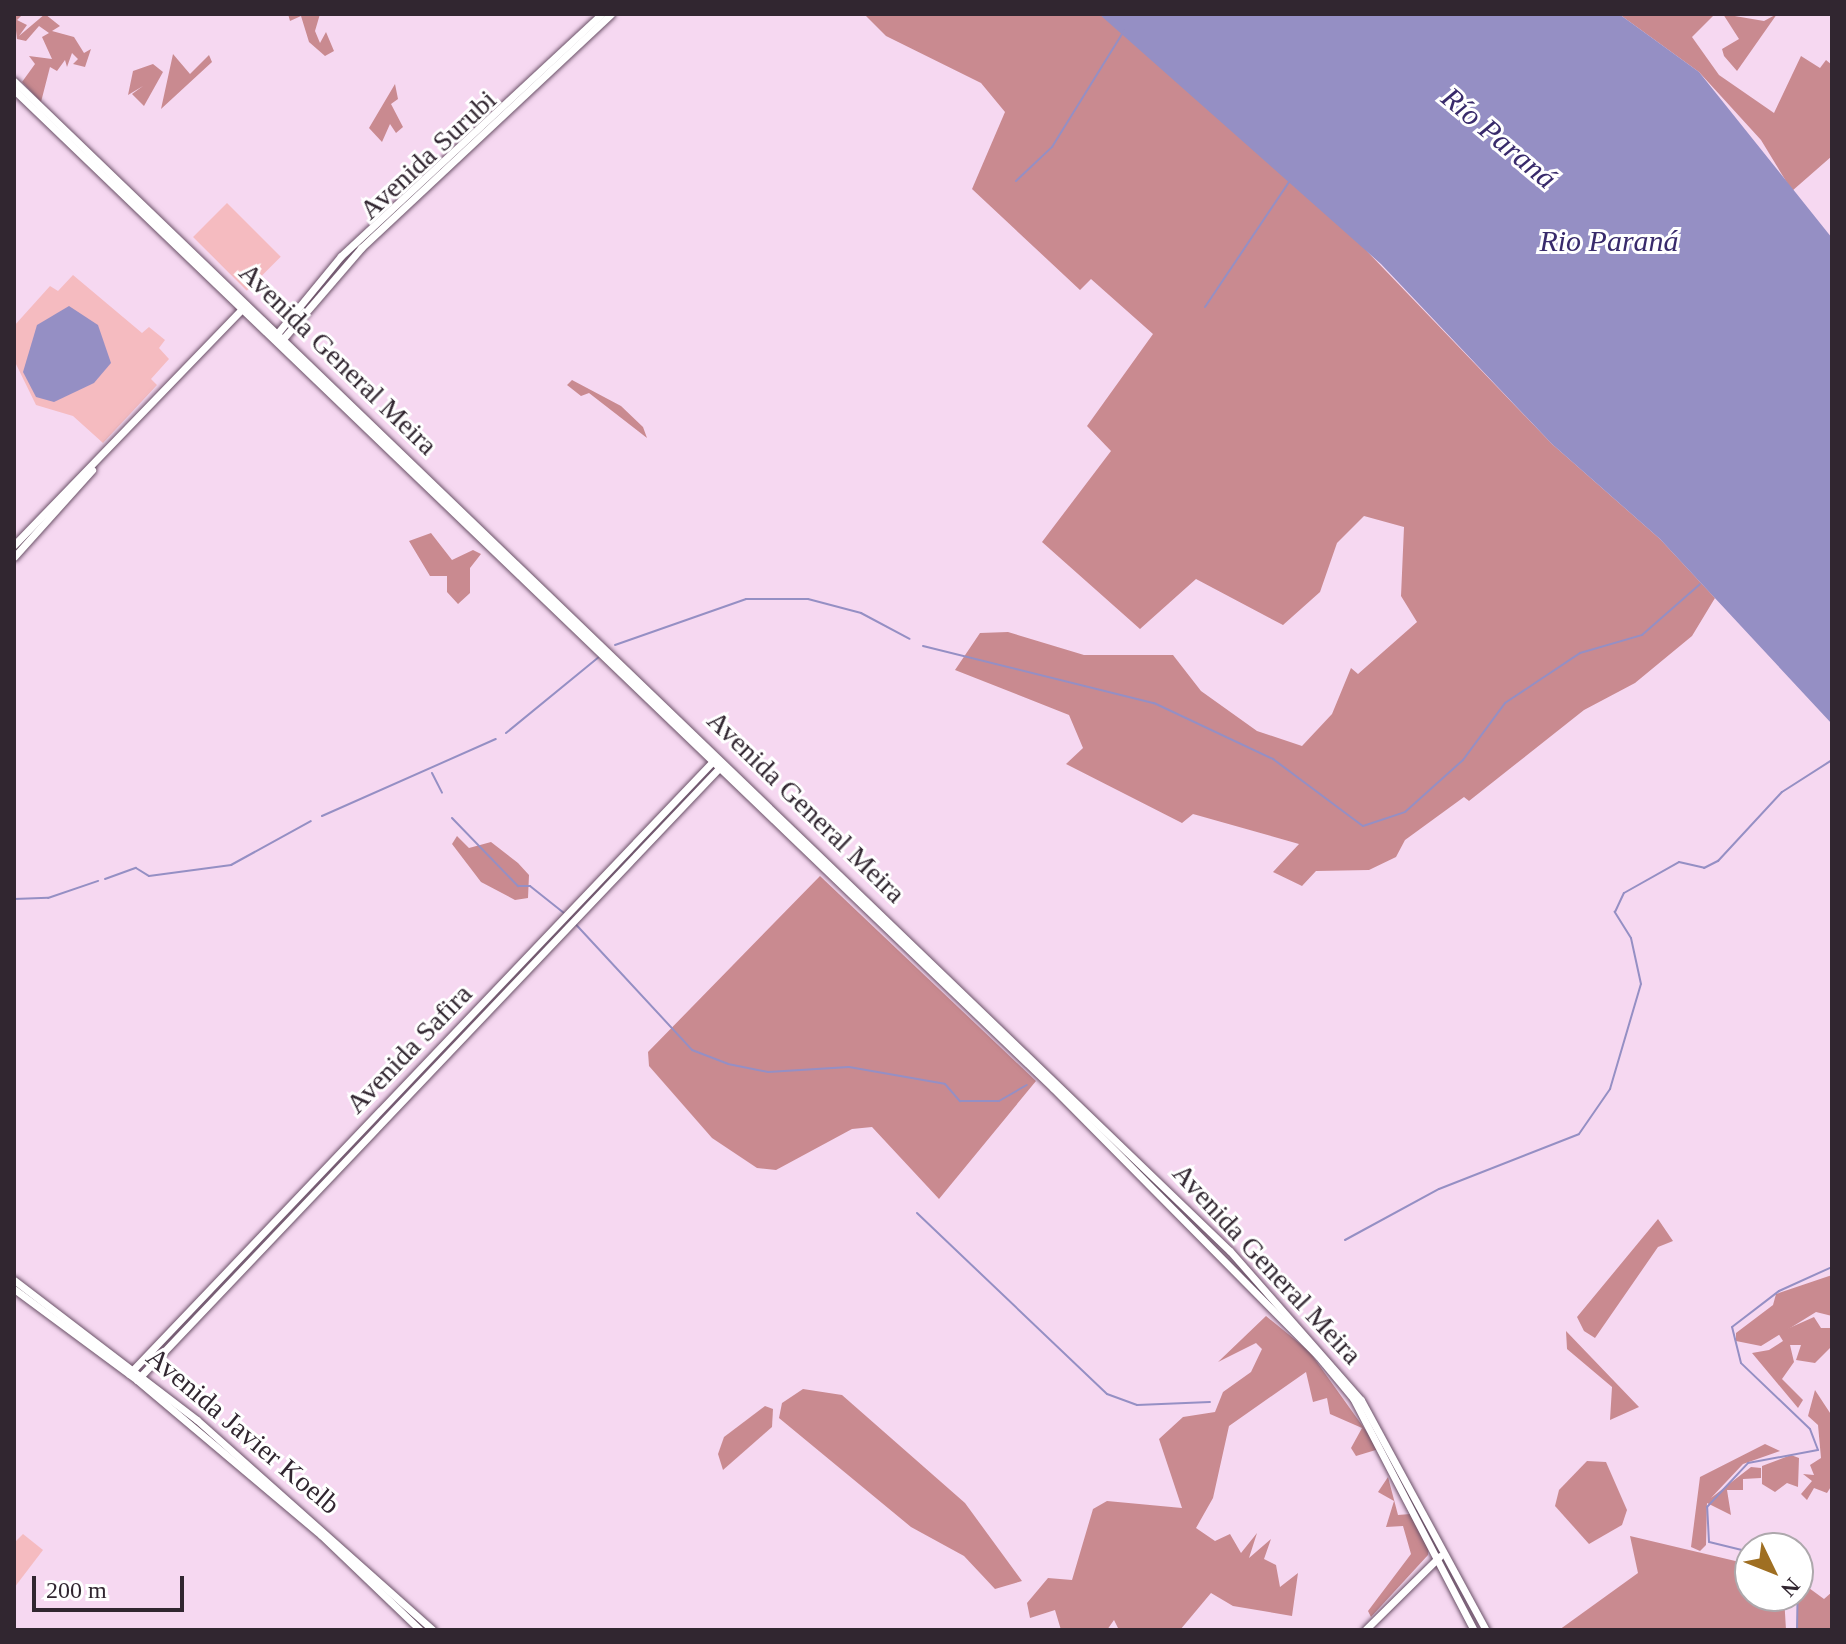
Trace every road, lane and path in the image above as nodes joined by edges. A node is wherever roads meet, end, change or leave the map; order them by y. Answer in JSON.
{"nodes":[{"id":1,"x":601,"y":14,"type":"edge"},
{"id":2,"x":611,"y":14,"type":"edge"},
{"id":3,"x":14,"y":81,"type":"edge"},
{"id":4,"x":14,"y":90,"type":"edge"},
{"id":5,"x":60,"y":129,"type":"junction"},
{"id":6,"x":245,"y":306,"type":"junction"},
{"id":7,"x":278,"y":331,"type":"junction"},
{"id":8,"x":285,"y":338,"type":"junction"},
{"id":9,"x":276,"y":340,"type":"junction"},
{"id":10,"x":93,"y":468,"type":"junction"},
{"id":11,"x":14,"y":545,"type":"edge"},
{"id":12,"x":14,"y":557,"type":"edge"},
{"id":13,"x":717,"y":758,"type":"junction"},
{"id":14,"x":724,"y":764,"type":"junction"},
{"id":15,"x":576,"y":912,"type":"junction"},
{"id":16,"x":566,"y":923,"type":"junction"},
{"id":17,"x":1144,"y":1172,"type":"junction"},
{"id":18,"x":277,"y":1218,"type":"junction"},
{"id":19,"x":285,"y":1224,"type":"junction"},
{"id":20,"x":1230,"y":1251,"type":"junction"},
{"id":21,"x":1223,"y":1258,"type":"junction"},
{"id":22,"x":14,"y":1280,"type":"edge"},
{"id":23,"x":14,"y":1289,"type":"edge"},
{"id":24,"x":132,"y":1371,"type":"junction"},
{"id":25,"x":139,"y":1377,"type":"junction"},
{"id":26,"x":1409,"y":1493,"type":"junction"},
{"id":27,"x":1445,"y":1551,"type":"junction"},
{"id":28,"x":1438,"y":1558,"type":"junction"},
{"id":29,"x":420,"y":1630,"type":"edge"},
{"id":30,"x":433,"y":1630,"type":"edge"},
{"id":31,"x":1365,"y":1630,"type":"edge"},
{"id":32,"x":1474,"y":1630,"type":"edge"},
{"id":33,"x":1486,"y":1630,"type":"edge"}],
"edges":[{"from":1,"to":7,"type":"main road","name":"Avenida Surubi"},
{"from":2,"to":8,"type":"main road","name":"Avenida Surubi"},
{"from":3,"to":5,"type":"main road","name":"Avenida General Meira"},
{"from":4,"to":5,"type":"main road","name":"Avenida General Meira"},
{"from":5,"to":6,"type":"main road","name":"Avenida General Meira"},
{"from":6,"to":7,"type":"main road","name":"Avenida General Meira"},
{"from":6,"to":9,"type":"main road","name":"Avenida General Meira"},
{"from":6,"to":10,"type":"main road"},
{"from":7,"to":8,"type":"main road","name":"Avenida General Meira"},
{"from":7,"to":9,"type":"main road"},
{"from":8,"to":9,"type":"main road"},
{"from":8,"to":13,"type":"main road","name":"Avenida General Meira"},
{"from":9,"to":13,"type":"main road","name":"Avenida General Meira"},
{"from":10,"to":11,"type":"main road"},
{"from":10,"to":12,"type":"main road"},
{"from":13,"to":14,"type":"main road","name":"Avenida General Meira"},
{"from":13,"to":15,"type":"main road","name":"Avenida Safira"},
{"from":14,"to":15,"type":"main road","name":"Avenida Safira"},
{"from":14,"to":17,"type":"main road","name":"Avenida General Meira"},
{"from":15,"to":16,"type":"main road","name":"Avenida Safira"},
{"from":16,"to":18,"type":"main road","name":"Avenida Safira"},
{"from":16,"to":19,"type":"main road","name":"Avenida Safira"},
{"from":17,"to":20,"type":"main road","name":"Avenida General Meira"},
{"from":17,"to":21,"type":"main road","name":"Avenida General Meira"},
{"from":18,"to":19,"type":"main road"},
{"from":18,"to":24,"type":"main road","name":"Avenida Safira"},
{"from":19,"to":25,"type":"main road","name":"Avenida Safira"},
{"from":20,"to":21,"type":"main road"},
{"from":20,"to":26,"type":"main road","name":"Avenida General Meira"},
{"from":21,"to":26,"type":"main road","name":"Avenida General Meira"},
{"from":22,"to":24,"type":"main road","name":"Avenida Javier Koelb"},
{"from":23,"to":24,"type":"main road","name":"Avenida Javier Koelb"},
{"from":24,"to":25,"type":"main road","name":"Avenida Javier Koelb"},
{"from":25,"to":29,"type":"main road","name":"Avenida Javier Koelb"},
{"from":25,"to":30,"type":"main road","name":"Avenida Javier Koelb"},
{"from":26,"to":27,"type":"main road","name":"Avenida General Meira"},
{"from":26,"to":28,"type":"main road","name":"Avenida General Meira"},
{"from":27,"to":28,"type":"main road"},
{"from":27,"to":33,"type":"main road","name":"Avenida General Meira"},
{"from":28,"to":31,"type":"main road"},
{"from":28,"to":32,"type":"main road","name":"Avenida General Meira"}]}
